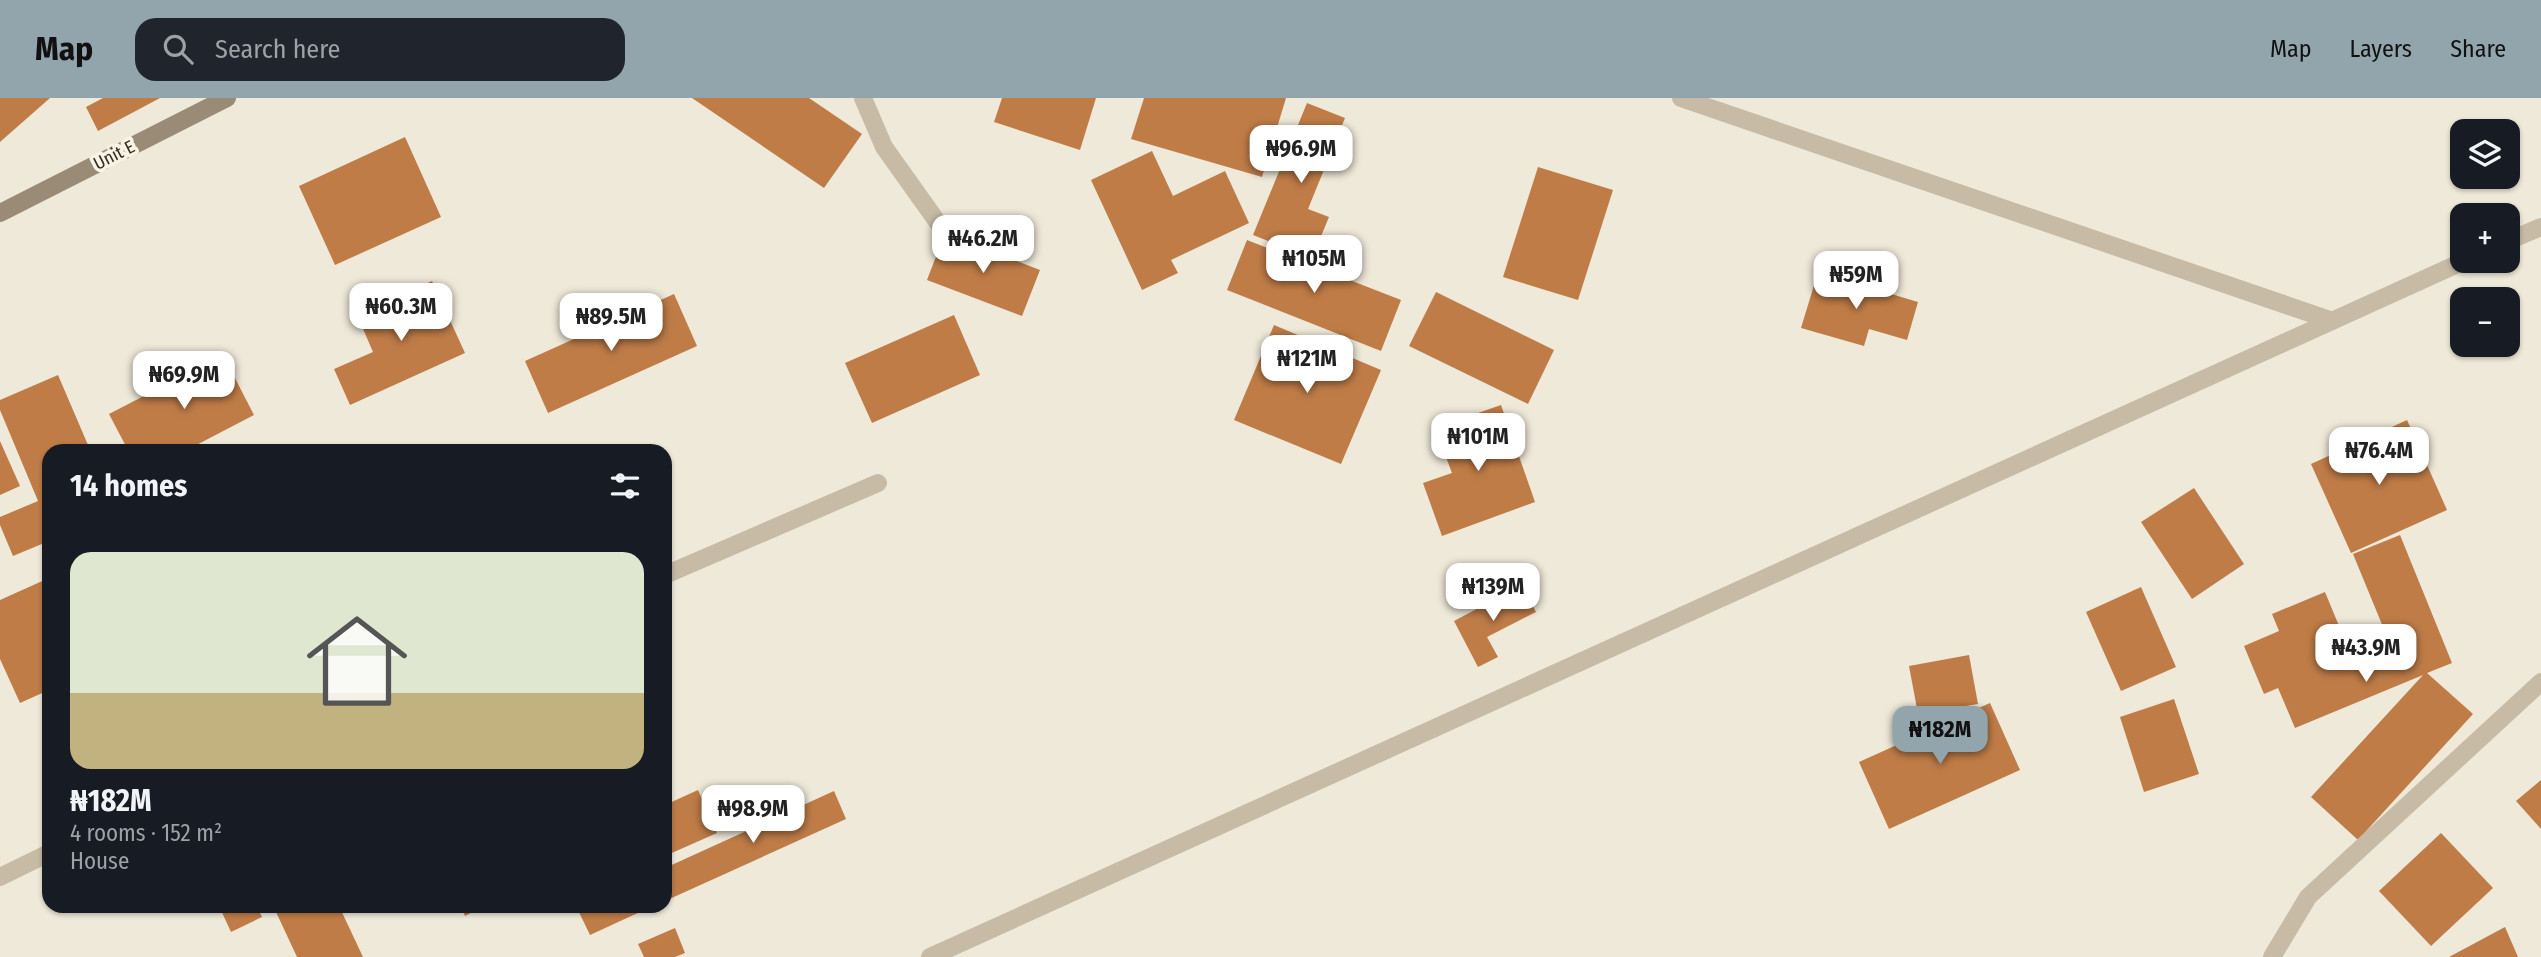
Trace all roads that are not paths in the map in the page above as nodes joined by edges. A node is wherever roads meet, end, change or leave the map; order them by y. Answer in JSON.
{"nodes":[{"id":1,"x":227,"y":98,"type":"edge"},
{"id":2,"x":863,"y":98,"type":"edge"},
{"id":3,"x":1681,"y":98,"type":"edge"},
{"id":4,"x":0,"y":213,"type":"edge"},
{"id":5,"x":2541,"y":226,"type":"edge"},
{"id":6,"x":941,"y":227,"type":"dead end"},
{"id":7,"x":2520,"y":236,"type":"edge"},
{"id":8,"x":2450,"y":267,"type":"edge"},
{"id":9,"x":2330,"y":320,"type":"junction"},
{"id":10,"x":878,"y":484,"type":"dead end"},
{"id":11,"x":672,"y":572,"type":"edge"},
{"id":12,"x":2541,"y":682,"type":"edge"},
{"id":13,"x":42,"y":856,"type":"edge"},
{"id":14,"x":0,"y":877,"type":"edge"},
{"id":15,"x":930,"y":957,"type":"edge"},
{"id":16,"x":2272,"y":957,"type":"edge"}],
"edges":[{"from":1,"to":4,"type":"street","name":"Unit E"},
{"from":2,"to":6,"type":"street"},
{"from":3,"to":9,"type":"street"},
{"from":5,"to":7,"type":"street"},
{"from":8,"to":9,"type":"street"},
{"from":9,"to":15,"type":"street"},
{"from":10,"to":11,"type":"street"},
{"from":12,"to":16,"type":"street"},
{"from":13,"to":14,"type":"street"}]}
